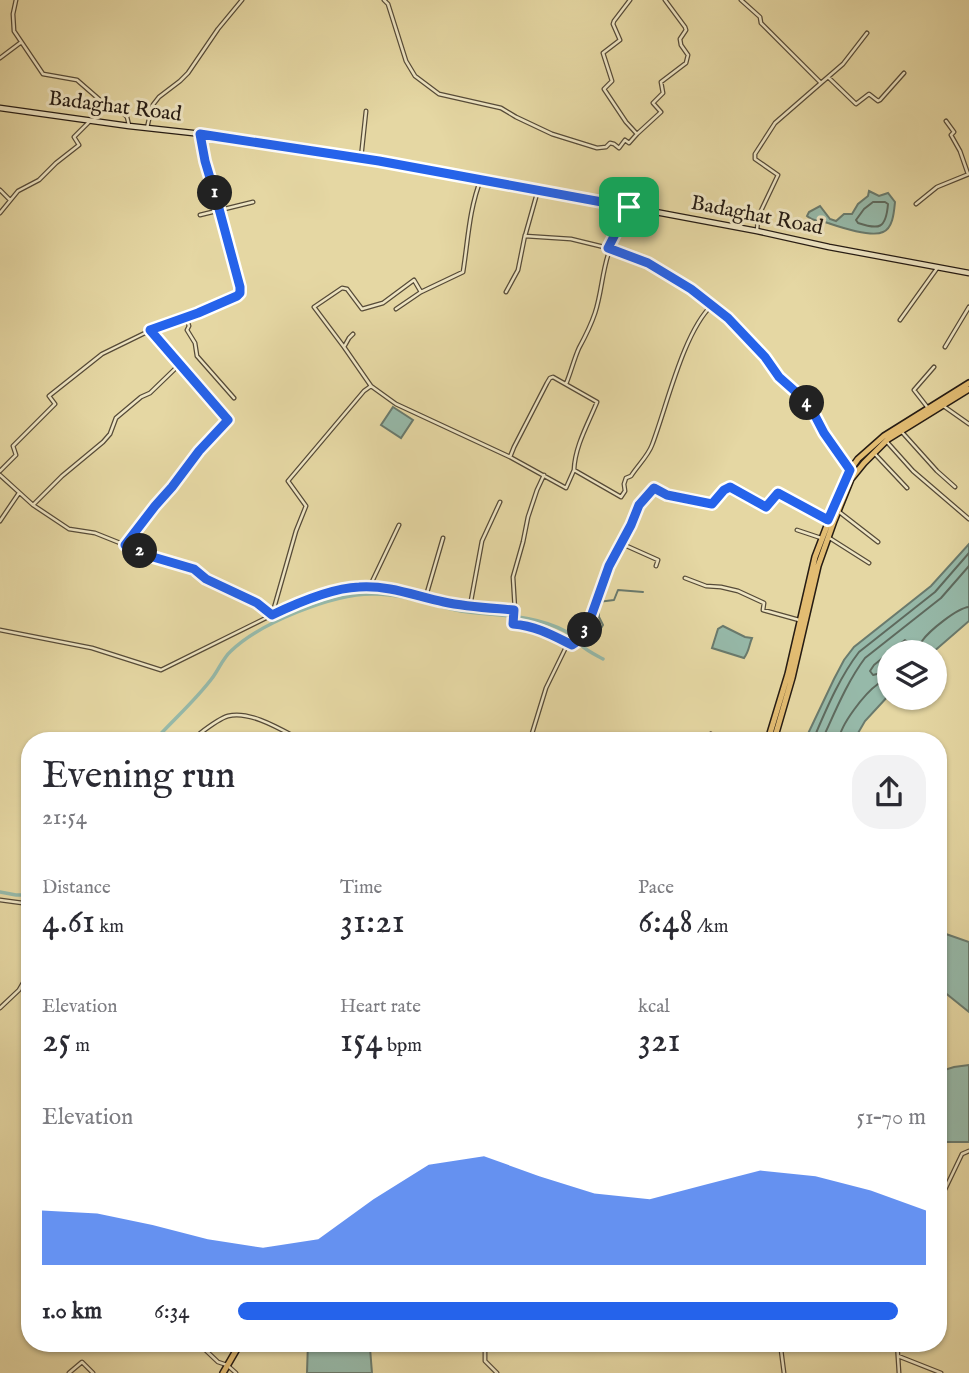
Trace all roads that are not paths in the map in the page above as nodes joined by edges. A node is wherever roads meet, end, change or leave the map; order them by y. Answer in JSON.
{"nodes":[{"id":1,"x":16,"y":0,"type":"edge"},
{"id":2,"x":242,"y":0,"type":"edge"},
{"id":3,"x":384,"y":0,"type":"edge"},
{"id":4,"x":630,"y":0,"type":"edge"},
{"id":5,"x":664,"y":0,"type":"edge"},
{"id":6,"x":741,"y":0,"type":"edge"},
{"id":7,"x":867,"y":33,"type":"dead end"},
{"id":8,"x":22,"y":43,"type":"junction"},
{"id":9,"x":0,"y":58,"type":"edge"},
{"id":10,"x":904,"y":73,"type":"dead end"},
{"id":11,"x":828,"y":77,"type":"junction"},
{"id":12,"x":821,"y":83,"type":"junction"},
{"id":13,"x":0,"y":108,"type":"edge"},
{"id":14,"x":366,"y":111,"type":"dead end"},
{"id":15,"x":90,"y":121,"type":"junction"},
{"id":16,"x":946,"y":121,"type":"dead end"},
{"id":17,"x":129,"y":126,"type":"junction"},
{"id":18,"x":147,"y":128,"type":"junction"},
{"id":19,"x":200,"y":134,"type":"junction"},
{"id":20,"x":637,"y":134,"type":"junction"},
{"id":21,"x":361,"y":158,"type":"junction"},
{"id":22,"x":968,"y":174,"type":"edge"},
{"id":23,"x":481,"y":179,"type":"junction"},
{"id":24,"x":0,"y":190,"type":"edge"},
{"id":25,"x":538,"y":190,"type":"junction"},
{"id":26,"x":10,"y":200,"type":"junction"},
{"id":27,"x":253,"y":202,"type":"dead end"},
{"id":28,"x":916,"y":204,"type":"dead end"},
{"id":29,"x":629,"y":207,"type":"junction"},
{"id":30,"x":219,"y":211,"type":"junction"},
{"id":31,"x":0,"y":213,"type":"edge"},
{"id":32,"x":200,"y":215,"type":"dead end"},
{"id":33,"x":757,"y":231,"type":"junction"},
{"id":34,"x":525,"y":235,"type":"junction"},
{"id":35,"x":609,"y":248,"type":"junction"},
{"id":36,"x":939,"y":267,"type":"junction"},
{"id":37,"x":969,"y":273,"type":"edge"},
{"id":38,"x":421,"y":292,"type":"junction"},
{"id":39,"x":506,"y":292,"type":"dead end"},
{"id":40,"x":712,"y":305,"type":"junction"},
{"id":41,"x":969,"y":307,"type":"edge"},
{"id":42,"x":396,"y":309,"type":"dead end"},
{"id":43,"x":186,"y":317,"type":"junction"},
{"id":44,"x":900,"y":320,"type":"dead end"},
{"id":45,"x":150,"y":330,"type":"junction"},
{"id":46,"x":353,"y":334,"type":"dead end"},
{"id":47,"x":344,"y":347,"type":"junction"},
{"id":48,"x":944,"y":347,"type":"dead end"},
{"id":49,"x":179,"y":365,"type":"junction"},
{"id":50,"x":934,"y":367,"type":"dead end"},
{"id":51,"x":969,"y":383,"type":"edge"},
{"id":52,"x":566,"y":384,"type":"junction"},
{"id":53,"x":371,"y":386,"type":"junction"},
{"id":54,"x":969,"y":389,"type":"edge"},
{"id":55,"x":234,"y":398,"type":"dead end"},
{"id":56,"x":942,"y":405,"type":"junction"},
{"id":57,"x":928,"y":408,"type":"junction"},
{"id":58,"x":969,"y":424,"type":"edge"},
{"id":59,"x":901,"y":430,"type":"junction"},
{"id":60,"x":886,"y":441,"type":"junction"},
{"id":61,"x":874,"y":453,"type":"junction"},
{"id":62,"x":510,"y":457,"type":"junction"},
{"id":63,"x":574,"y":470,"type":"junction"},
{"id":64,"x":850,"y":470,"type":"junction"},
{"id":65,"x":0,"y":473,"type":"edge"},
{"id":66,"x":544,"y":475,"type":"junction"},
{"id":67,"x":955,"y":487,"type":"dead end"},
{"id":68,"x":907,"y":488,"type":"dead end"},
{"id":69,"x":19,"y":493,"type":"junction"},
{"id":70,"x":500,"y":502,"type":"dead end"},
{"id":71,"x":33,"y":505,"type":"junction"},
{"id":72,"x":838,"y":511,"type":"junction"},
{"id":73,"x":969,"y":519,"type":"edge"},
{"id":74,"x":828,"y":520,"type":"junction"},
{"id":75,"x":0,"y":521,"type":"edge"},
{"id":76,"x":400,"y":525,"type":"dead end"},
{"id":77,"x":797,"y":530,"type":"dead end"},
{"id":78,"x":825,"y":537,"type":"junction"},
{"id":79,"x":443,"y":538,"type":"dead end"},
{"id":80,"x":877,"y":542,"type":"dead end"},
{"id":81,"x":620,"y":543,"type":"junction"},
{"id":82,"x":125,"y":545,"type":"junction"},
{"id":83,"x":869,"y":563,"type":"dead end"},
{"id":84,"x":656,"y":566,"type":"dead end"},
{"id":85,"x":685,"y":578,"type":"dead end"},
{"id":86,"x":369,"y":588,"type":"junction"},
{"id":87,"x":426,"y":596,"type":"junction"},
{"id":88,"x":470,"y":606,"type":"junction"},
{"id":89,"x":514,"y":611,"type":"junction"},
{"id":90,"x":272,"y":615,"type":"junction"},
{"id":91,"x":799,"y":620,"type":"junction"},
{"id":92,"x":0,"y":630,"type":"edge"},
{"id":93,"x":570,"y":644,"type":"junction"},
{"id":94,"x":778,"y":715,"type":"junction"},
{"id":95,"x":203,"y":732,"type":"edge"},
{"id":96,"x":286,"y":732,"type":"edge"},
{"id":97,"x":532,"y":732,"type":"edge"},
{"id":98,"x":771,"y":732,"type":"edge"},
{"id":99,"x":775,"y":732,"type":"edge"},
{"id":100,"x":0,"y":900,"type":"edge"},
{"id":101,"x":21,"y":903,"type":"edge"},
{"id":102,"x":21,"y":987,"type":"edge"},
{"id":103,"x":0,"y":1008,"type":"edge"},
{"id":104,"x":969,"y":1151,"type":"edge"},
{"id":105,"x":947,"y":1185,"type":"edge"},
{"id":106,"x":208,"y":1352,"type":"edge"},
{"id":107,"x":235,"y":1352,"type":"edge"},
{"id":108,"x":485,"y":1352,"type":"edge"},
{"id":109,"x":781,"y":1352,"type":"edge"},
{"id":110,"x":898,"y":1352,"type":"edge"},
{"id":111,"x":898,"y":1356,"type":"junction"},
{"id":112,"x":228,"y":1365,"type":"junction"},
{"id":113,"x":69,"y":1373,"type":"edge"},
{"id":114,"x":93,"y":1373,"type":"edge"},
{"id":115,"x":223,"y":1373,"type":"edge"},
{"id":116,"x":236,"y":1373,"type":"edge"},
{"id":117,"x":497,"y":1373,"type":"edge"},
{"id":118,"x":784,"y":1373,"type":"edge"},
{"id":119,"x":899,"y":1373,"type":"edge"},
{"id":120,"x":941,"y":1373,"type":"edge"}],
"edges":[{"from":1,"to":8,"type":"street"},
{"from":2,"to":18,"type":"street"},
{"from":3,"to":20,"type":"street"},
{"from":4,"to":20,"type":"street"},
{"from":5,"to":20,"type":"street"},
{"from":6,"to":12,"type":"street"},
{"from":7,"to":11,"type":"street"},
{"from":8,"to":9,"type":"street"},
{"from":8,"to":17,"type":"street"},
{"from":10,"to":11,"type":"street"},
{"from":11,"to":12,"type":"street"},
{"from":12,"to":33,"type":"street"},
{"from":13,"to":15,"type":"main road","name":"Badaghat Road"},
{"from":14,"to":21,"type":"street"},
{"from":15,"to":17,"type":"main road","name":"Badaghat Road"},
{"from":15,"to":26,"type":"street"},
{"from":16,"to":22,"type":"street"},
{"from":17,"to":18,"type":"main road","name":"Badaghat Road"},
{"from":18,"to":19,"type":"main road","name":"Badaghat Road"},
{"from":19,"to":21,"type":"main road","name":"Badaghat Road"},
{"from":19,"to":30,"type":"street"},
{"from":21,"to":23,"type":"main road","name":"Badaghat Road"},
{"from":22,"to":28,"type":"street"},
{"from":23,"to":25,"type":"main road","name":"Badaghat Road"},
{"from":23,"to":38,"type":"street"},
{"from":24,"to":26,"type":"street"},
{"from":25,"to":29,"type":"main road","name":"Badaghat Road"},
{"from":25,"to":34,"type":"street"},
{"from":26,"to":31,"type":"street"},
{"from":27,"to":30,"type":"street"},
{"from":29,"to":33,"type":"main road","name":"Badaghat Road"},
{"from":29,"to":35,"type":"street"},
{"from":30,"to":32,"type":"street"},
{"from":30,"to":43,"type":"street"},
{"from":33,"to":36,"type":"main road","name":"Badaghat Road"},
{"from":34,"to":35,"type":"street"},
{"from":34,"to":39,"type":"street"},
{"from":35,"to":40,"type":"street"},
{"from":35,"to":52,"type":"street"},
{"from":36,"to":37,"type":"main road","name":"Badaghat Road"},
{"from":36,"to":44,"type":"street"},
{"from":38,"to":42,"type":"street"},
{"from":38,"to":47,"type":"street"},
{"from":40,"to":63,"type":"street"},
{"from":40,"to":64,"type":"street"},
{"from":41,"to":48,"type":"street"},
{"from":43,"to":45,"type":"street"},
{"from":43,"to":55,"type":"street"},
{"from":45,"to":49,"type":"street"},
{"from":45,"to":65,"type":"street"},
{"from":46,"to":47,"type":"street"},
{"from":47,"to":53,"type":"street"},
{"from":49,"to":71,"type":"street"},
{"from":49,"to":82,"type":"street"},
{"from":50,"to":57,"type":"street"},
{"from":51,"to":57,"type":"main road"},
{"from":52,"to":62,"type":"street"},
{"from":52,"to":63,"type":"street"},
{"from":53,"to":62,"type":"street"},
{"from":53,"to":90,"type":"street"},
{"from":54,"to":56,"type":"main road"},
{"from":56,"to":58,"type":"street"},
{"from":56,"to":59,"type":"main road"},
{"from":57,"to":64,"type":"main road"},
{"from":59,"to":60,"type":"main road"},
{"from":59,"to":67,"type":"street"},
{"from":60,"to":61,"type":"main road"},
{"from":60,"to":73,"type":"street"},
{"from":61,"to":68,"type":"street"},
{"from":61,"to":72,"type":"main road"},
{"from":62,"to":66,"type":"street"},
{"from":63,"to":66,"type":"street"},
{"from":64,"to":74,"type":"main road"},
{"from":65,"to":69,"type":"street"},
{"from":66,"to":89,"type":"street"},
{"from":69,"to":71,"type":"street"},
{"from":69,"to":75,"type":"street"},
{"from":70,"to":88,"type":"street"},
{"from":71,"to":82,"type":"street"},
{"from":72,"to":78,"type":"main road"},
{"from":72,"to":80,"type":"street"},
{"from":74,"to":78,"type":"main road"},
{"from":74,"to":81,"type":"street"},
{"from":76,"to":86,"type":"street"},
{"from":77,"to":78,"type":"street"},
{"from":78,"to":83,"type":"street"},
{"from":78,"to":91,"type":"main road"},
{"from":78,"to":94,"type":"main road"},
{"from":79,"to":87,"type":"street"},
{"from":81,"to":84,"type":"street"},
{"from":81,"to":93,"type":"street"},
{"from":82,"to":90,"type":"street"},
{"from":85,"to":91,"type":"street"},
{"from":86,"to":87,"type":"street"},
{"from":86,"to":90,"type":"street"},
{"from":87,"to":88,"type":"street"},
{"from":88,"to":89,"type":"street"},
{"from":89,"to":93,"type":"street"},
{"from":90,"to":92,"type":"street"},
{"from":91,"to":94,"type":"main road"},
{"from":93,"to":97,"type":"street"},
{"from":94,"to":98,"type":"main road"},
{"from":94,"to":99,"type":"main road"},
{"from":95,"to":96,"type":"street"},
{"from":100,"to":101,"type":"street"},
{"from":102,"to":103,"type":"street"},
{"from":104,"to":105,"type":"street"},
{"from":106,"to":112,"type":"street"},
{"from":107,"to":112,"type":"main road"},
{"from":108,"to":117,"type":"street"},
{"from":109,"to":118,"type":"street"},
{"from":110,"to":111,"type":"street"},
{"from":111,"to":119,"type":"street"},
{"from":111,"to":120,"type":"street"},
{"from":112,"to":115,"type":"main road"},
{"from":112,"to":116,"type":"street"},
{"from":113,"to":114,"type":"street"}]}
